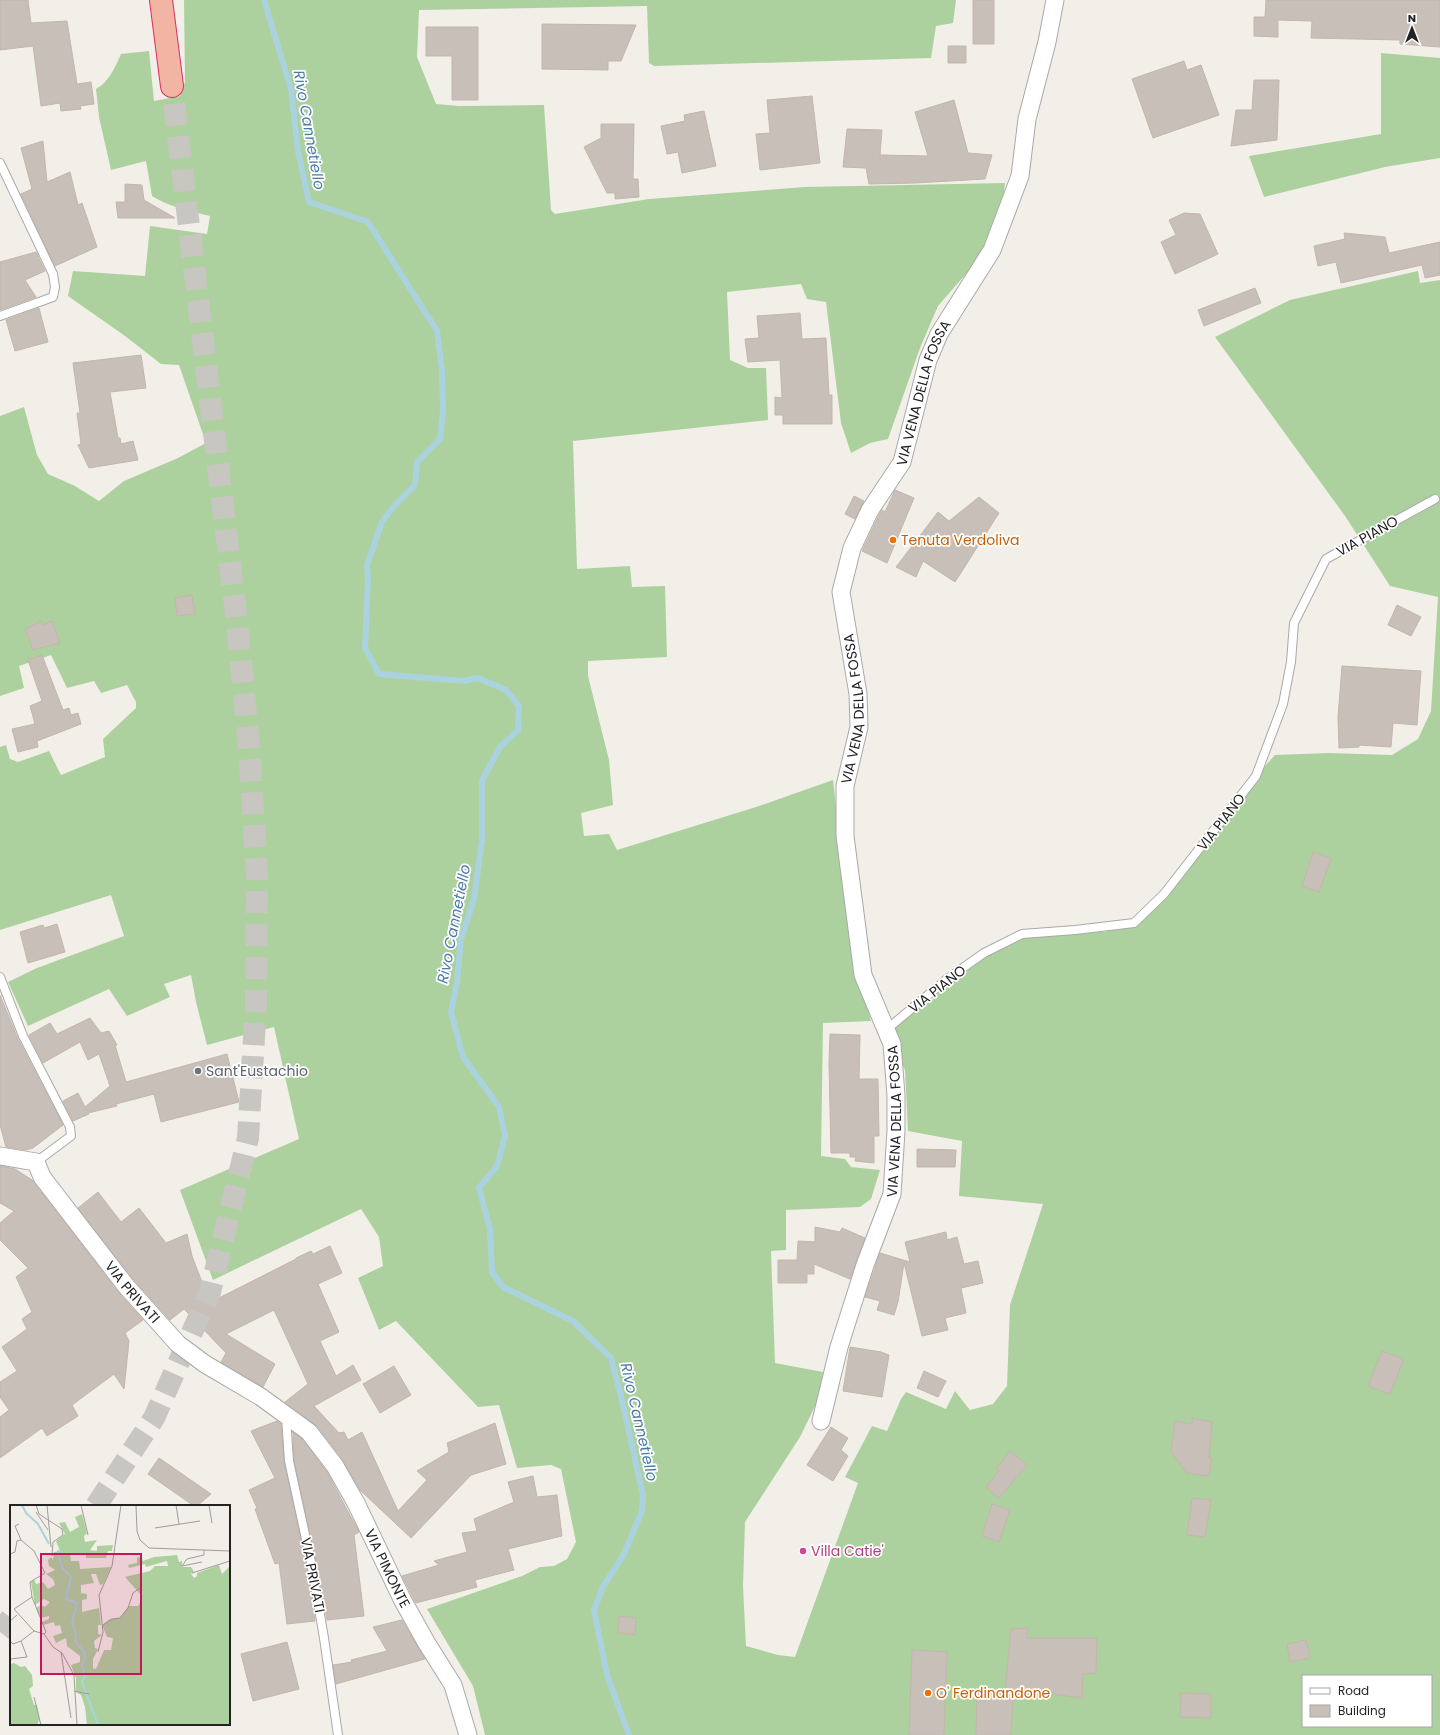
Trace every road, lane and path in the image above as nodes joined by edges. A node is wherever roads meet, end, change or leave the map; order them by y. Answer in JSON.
{"nodes":[{"id":1,"x":161,"y":0,"type":"edge"},
{"id":2,"x":167,"y":0,"type":"edge"},
{"id":3,"x":1055,"y":0,"type":"edge"},
{"id":4,"x":164,"y":28,"type":"junction"},
{"id":5,"x":172,"y":86,"type":"tunnel mouth"},
{"id":6,"x":0,"y":163,"type":"edge"},
{"id":7,"x":0,"y":316,"type":"edge"},
{"id":8,"x":1435,"y":499,"type":"dead end"},
{"id":9,"x":0,"y":977,"type":"edge"},
{"id":10,"x":886,"y":1030,"type":"junction"},
{"id":11,"x":0,"y":1156,"type":"edge"},
{"id":12,"x":36,"y":1162,"type":"junction"},
{"id":13,"x":286,"y":1416,"type":"junction"},
{"id":14,"x":821,"y":1421,"type":"dead end"},
{"id":15,"x":338,"y":1735,"type":"edge"},
{"id":16,"x":468,"y":1735,"type":"edge"}],
"edges":[{"from":1,"to":4,"type":"highway"},
{"from":2,"to":4,"type":"highway"},
{"from":3,"to":10,"type":"street","name":"VIA VENA DELLA FOSSA"},
{"from":4,"to":5,"type":"highway"},
{"from":6,"to":7,"type":"lane"},
{"from":8,"to":10,"type":"lane","name":"VIA PIANO"},
{"from":9,"to":12,"type":"lane"},
{"from":10,"to":14,"type":"street","name":"VIA VENA DELLA FOSSA"},
{"from":11,"to":12,"type":"street"},
{"from":12,"to":13,"type":"street","name":"VIA PRIVATI"},
{"from":13,"to":15,"type":"lane","name":"VIA PRIVATI"},
{"from":13,"to":16,"type":"street","name":"VIA PIMONTE"}]}
